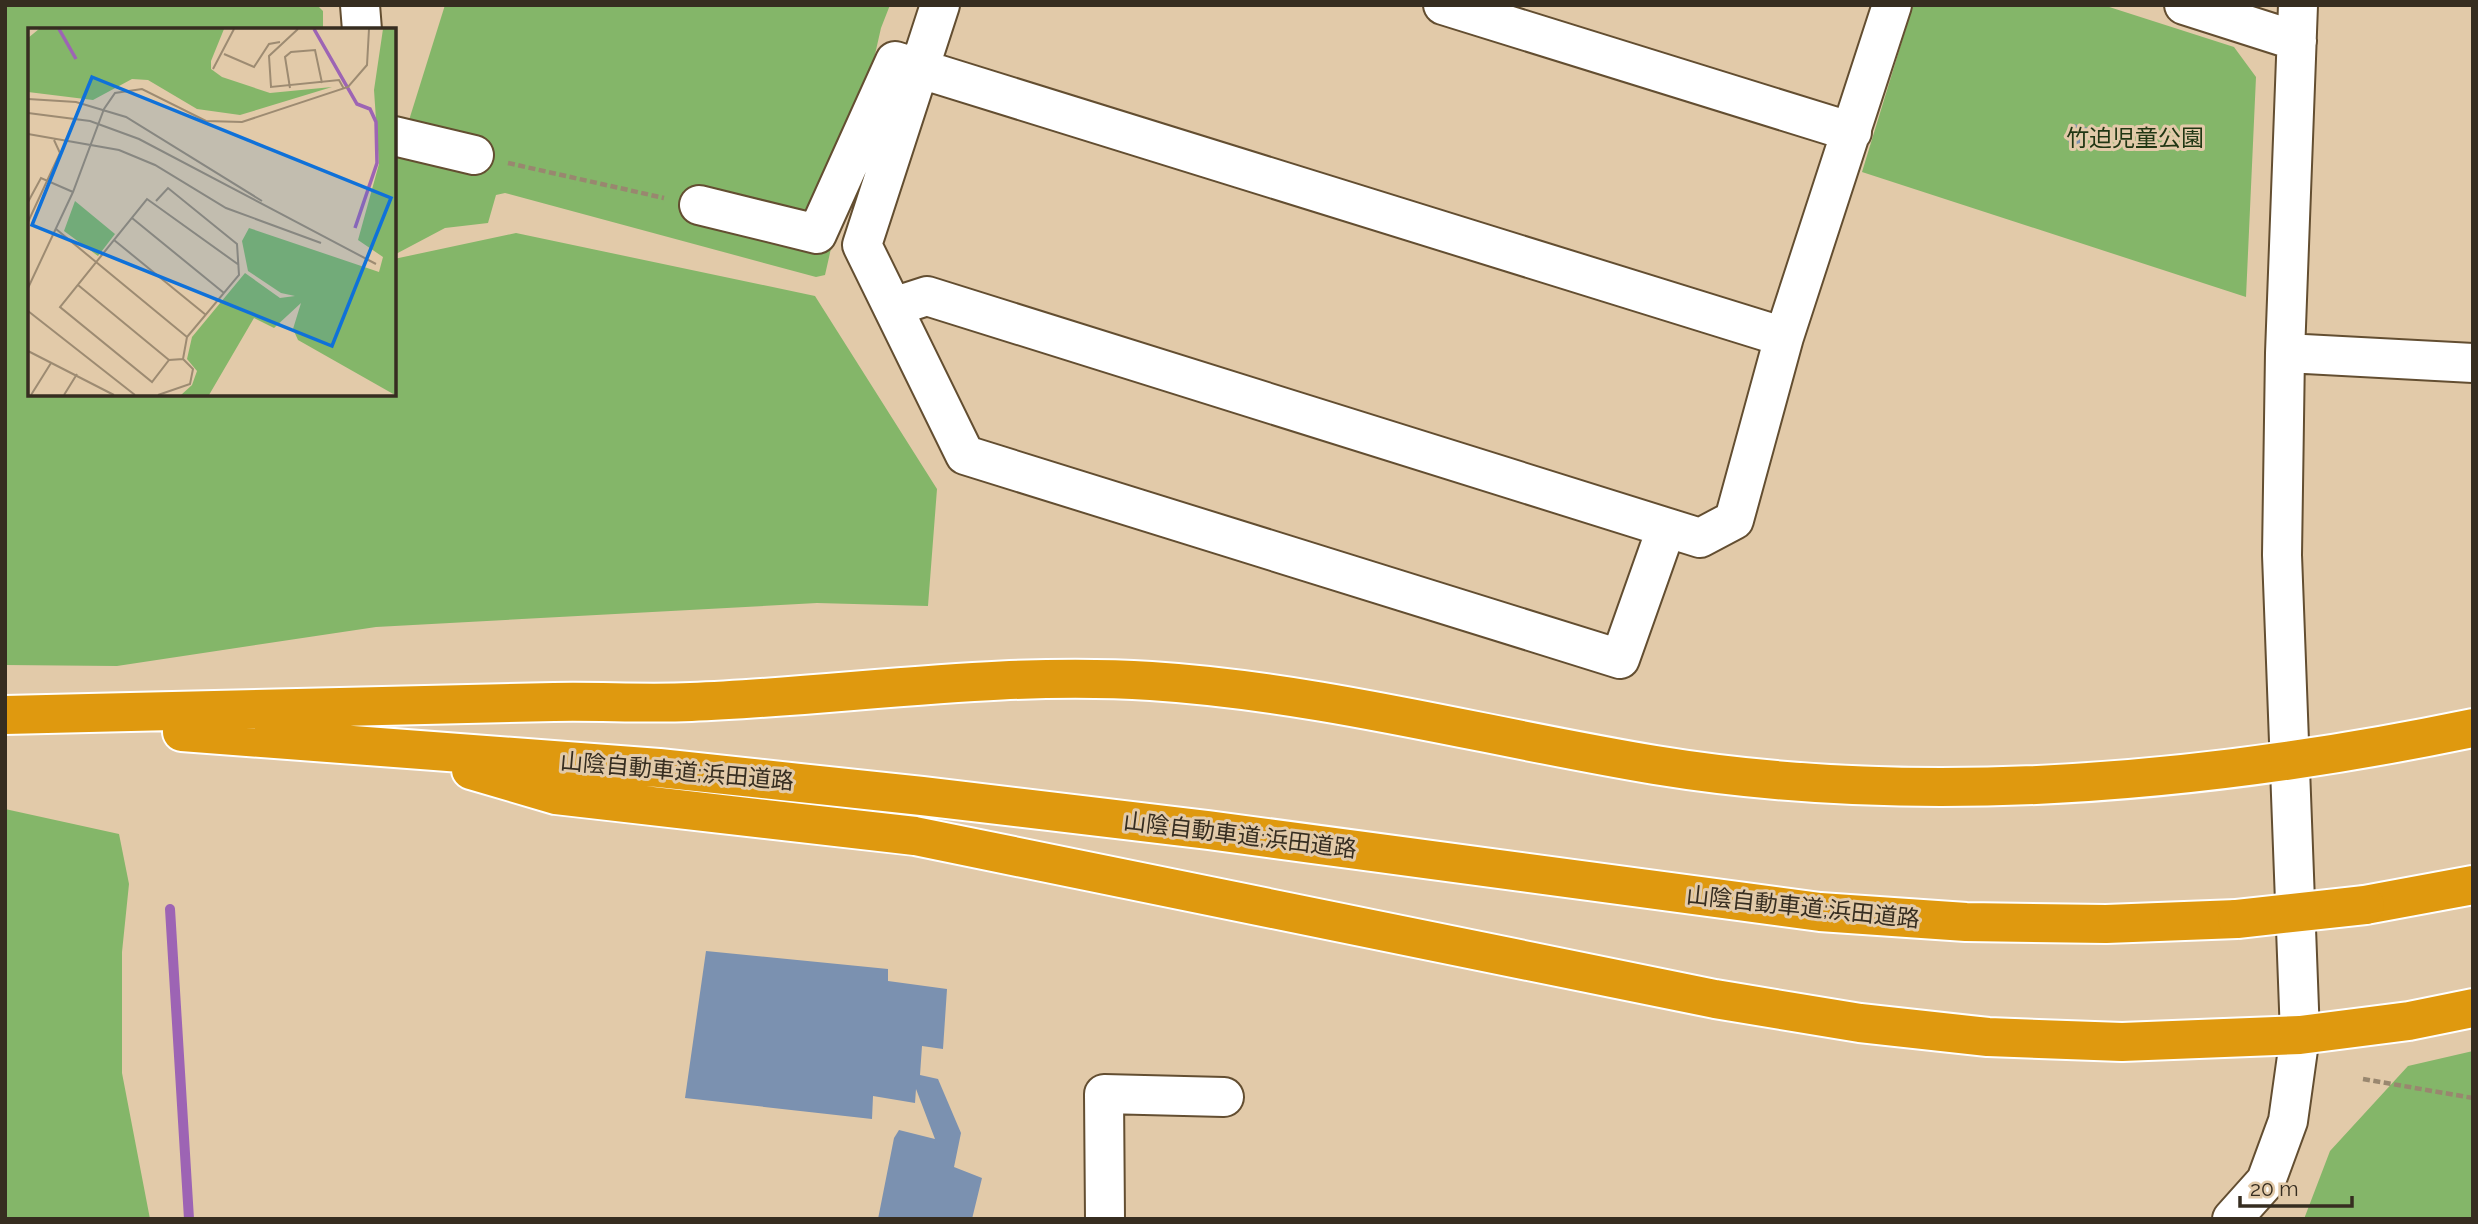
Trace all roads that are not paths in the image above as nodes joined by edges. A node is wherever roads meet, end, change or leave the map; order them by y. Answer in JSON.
{"nodes":[{"id":1,"x":360,"y":5,"type":"edge"},
{"id":2,"x":940,"y":5,"type":"edge"},
{"id":3,"x":1443,"y":5,"type":"edge"},
{"id":4,"x":1892,"y":5,"type":"edge"},
{"id":5,"x":2184,"y":5,"type":"edge"},
{"id":6,"x":2297,"y":23,"type":"edge"},
{"id":7,"x":362,"y":28,"type":"edge"},
{"id":8,"x":920,"y":68,"type":"junction"},
{"id":9,"x":1852,"y":132,"type":"junction"},
{"id":10,"x":396,"y":136,"type":"edge"},
{"id":11,"x":474,"y":155,"type":"road end"},
{"id":12,"x":699,"y":205,"type":"road end"},
{"id":13,"x":893,"y":307,"type":"junction"},
{"id":14,"x":1784,"y":337,"type":"junction"},
{"id":15,"x":2285,"y":353,"type":"junction"},
{"id":16,"x":2473,"y":363,"type":"edge"},
{"id":17,"x":1666,"y":529,"type":"junction"},
{"id":18,"x":5,"y":717,"type":"edge"},
{"id":19,"x":2473,"y":728,"type":"edge"},
{"id":20,"x":398,"y":748,"type":"junction"},
{"id":21,"x":2287,"y":763,"type":"junction"},
{"id":22,"x":2473,"y":885,"type":"edge"},
{"id":23,"x":2473,"y":1008,"type":"edge"},
{"id":24,"x":2300,"y":1035,"type":"junction"},
{"id":25,"x":1224,"y":1097,"type":"dead end"},
{"id":26,"x":1105,"y":1219,"type":"edge"},
{"id":27,"x":2232,"y":1219,"type":"edge"}],
"edges":[{"from":1,"to":7,"type":"street"},
{"from":2,"to":8,"type":"street"},
{"from":3,"to":9,"type":"street"},
{"from":4,"to":9,"type":"street"},
{"from":5,"to":6,"type":"street"},
{"from":6,"to":15,"type":"street"},
{"from":8,"to":12,"type":"street"},
{"from":8,"to":13,"type":"street"},
{"from":8,"to":14,"type":"street"},
{"from":9,"to":14,"type":"street"},
{"from":10,"to":11,"type":"street"},
{"from":13,"to":17,"type":"street"},
{"from":13,"to":17,"type":"street"},
{"from":14,"to":17,"type":"street"},
{"from":15,"to":16,"type":"street"},
{"from":15,"to":21,"type":"street"},
{"from":18,"to":20,"type":"highway","name":"山陰自動車道;浜田道路"},
{"from":18,"to":21,"type":"highway"},
{"from":19,"to":21,"type":"highway"},
{"from":20,"to":22,"type":"highway","name":"山陰自動車道;浜田道路","bridge":true},
{"from":20,"to":24,"type":"highway"},
{"from":21,"to":24,"type":"street"},
{"from":23,"to":24,"type":"highway"},
{"from":24,"to":27,"type":"street"},
{"from":25,"to":26,"type":"street"}]}
